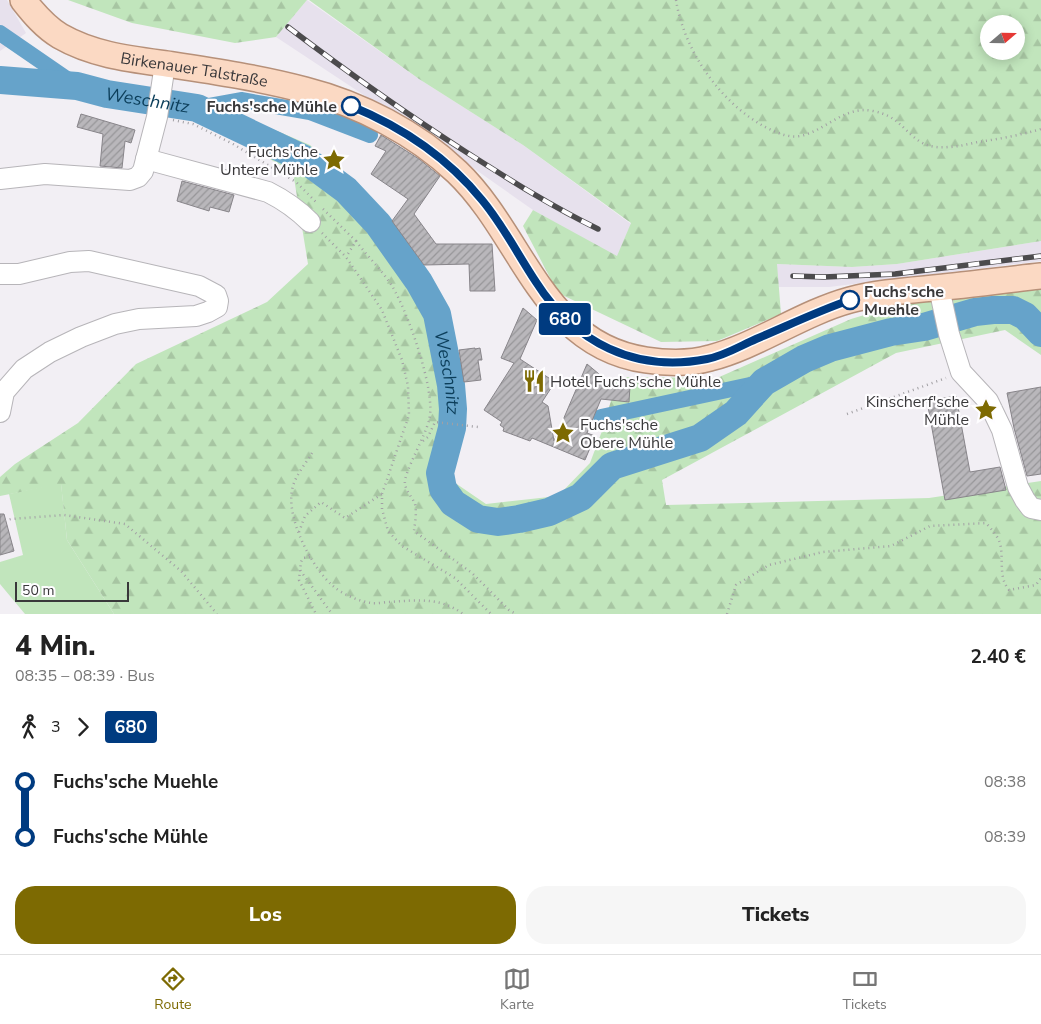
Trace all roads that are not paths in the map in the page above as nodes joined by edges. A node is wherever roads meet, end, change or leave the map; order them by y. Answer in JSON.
{"nodes":[{"id":1,"x":23,"y":0,"type":"edge"},
{"id":2,"x":163,"y":75,"type":"junction"},
{"id":3,"x":146,"y":159,"type":"junction"},
{"id":4,"x":0,"y":179,"type":"edge"},
{"id":5,"x":310,"y":222,"type":"road end"},
{"id":6,"x":0,"y":274,"type":"edge"},
{"id":7,"x":1041,"y":276,"type":"edge"},
{"id":8,"x":940,"y":295,"type":"junction"},
{"id":9,"x":2,"y":394,"type":"edge"},
{"id":10,"x":0,"y":412,"type":"edge"},
{"id":11,"x":1041,"y":510,"type":"edge"}],
"edges":[{"from":1,"to":2,"type":"main road","name":"Birkenauer Talstraße"},
{"from":2,"to":3,"type":"lane"},
{"from":2,"to":8,"type":"main road","name":"Birkenauer Talstraße"},
{"from":3,"to":4,"type":"lane"},
{"from":3,"to":5,"type":"lane"},
{"from":6,"to":9,"type":"lane"},
{"from":7,"to":8,"type":"main road","name":"Birkenauer Talstraße"},
{"from":8,"to":11,"type":"lane"},
{"from":9,"to":10,"type":"lane"}]}
